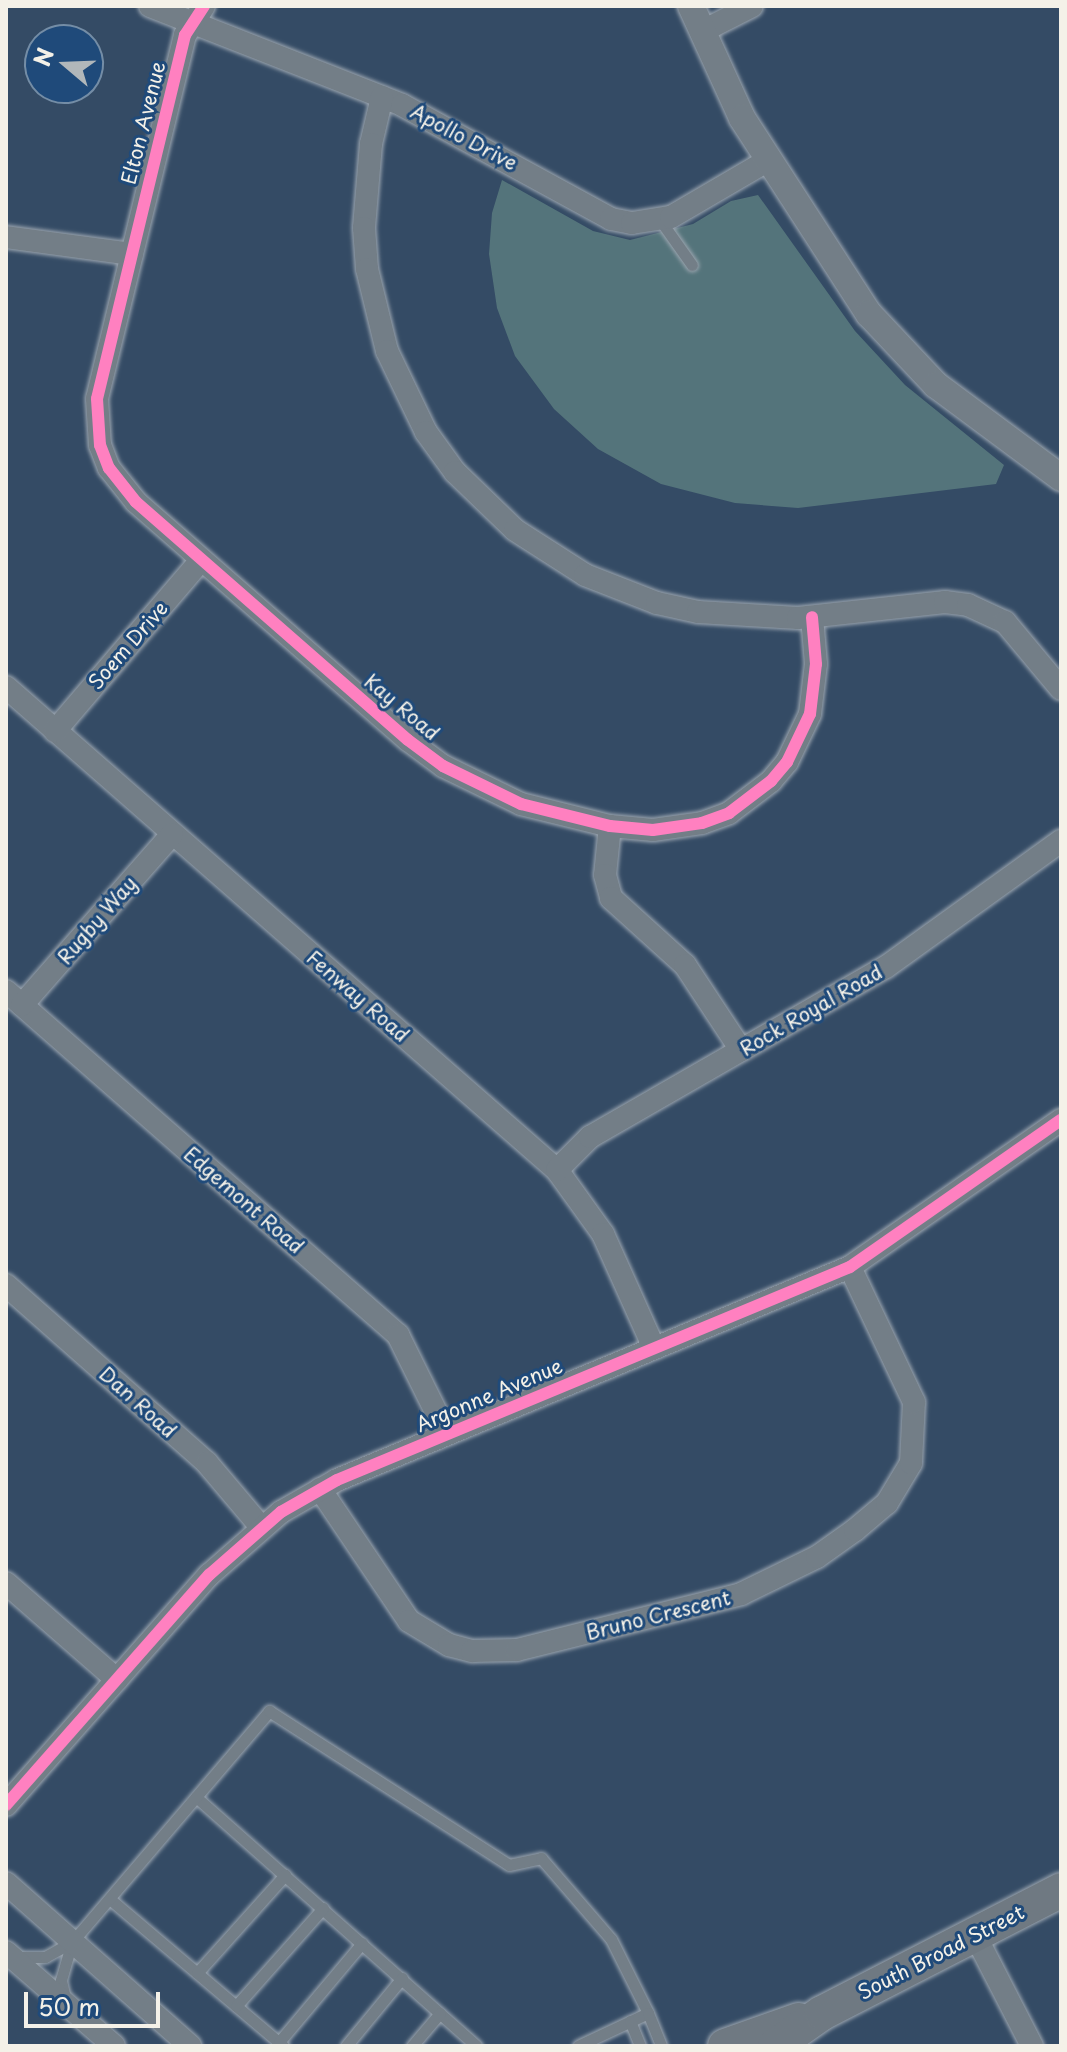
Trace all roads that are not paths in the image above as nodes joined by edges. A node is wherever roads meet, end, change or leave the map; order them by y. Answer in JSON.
{"nodes":[{"id":1,"x":150,"y":6,"type":"edge"},
{"id":2,"x":691,"y":6,"type":"edge"},
{"id":3,"x":752,"y":6,"type":"edge"},
{"id":4,"x":199,"y":14,"type":"edge"},
{"id":5,"x":701,"y":32,"type":"junction"},
{"id":6,"x":382,"y":97,"type":"junction"},
{"id":7,"x":767,"y":161,"type":"junction"},
{"id":8,"x":660,"y":220,"type":"junction"},
{"id":9,"x":6,"y":237,"type":"edge"},
{"id":10,"x":132,"y":254,"type":"junction"},
{"id":11,"x":692,"y":265,"type":"dead end"},
{"id":12,"x":1061,"y":478,"type":"edge"},
{"id":13,"x":201,"y":560,"type":"junction"},
{"id":14,"x":812,"y":617,"type":"junction"},
{"id":15,"x":6,"y":687,"type":"edge"},
{"id":16,"x":1061,"y":689,"type":"edge"},
{"id":17,"x":55,"y":731,"type":"junction"},
{"id":18,"x":610,"y":826,"type":"junction"},
{"id":19,"x":172,"y":834,"type":"junction"},
{"id":20,"x":1061,"y":841,"type":"edge"},
{"id":21,"x":14,"y":998,"type":"edge"},
{"id":22,"x":741,"y":1050,"type":"junction"},
{"id":23,"x":1061,"y":1120,"type":"edge"},
{"id":24,"x":557,"y":1170,"type":"junction"},
{"id":25,"x":850,"y":1267,"type":"junction"},
{"id":26,"x":6,"y":1285,"type":"edge"},
{"id":27,"x":654,"y":1348,"type":"junction"},
{"id":28,"x":447,"y":1434,"type":"junction"},
{"id":29,"x":320,"y":1489,"type":"junction"},
{"id":30,"x":261,"y":1527,"type":"junction"},
{"id":31,"x":6,"y":1583,"type":"edge"},
{"id":32,"x":117,"y":1680,"type":"junction"},
{"id":33,"x":196,"y":1797,"type":"junction"},
{"id":34,"x":6,"y":1805,"type":"edge"},
{"id":35,"x":285,"y":1875,"type":"junction"},
{"id":36,"x":6,"y":1883,"type":"edge"},
{"id":37,"x":1061,"y":1890,"type":"edge"},
{"id":38,"x":111,"y":1900,"type":"junction"},
{"id":39,"x":323,"y":1908,"type":"junction"},
{"id":40,"x":975,"y":1935,"type":"junction"},
{"id":41,"x":72,"y":1942,"type":"junction"},
{"id":42,"x":362,"y":1943,"type":"junction"},
{"id":43,"x":8,"y":1954,"type":"edge"},
{"id":44,"x":197,"y":1973,"type":"junction"},
{"id":45,"x":402,"y":1978,"type":"junction"},
{"id":46,"x":236,"y":2006,"type":"junction"},
{"id":47,"x":70,"y":2008,"type":"junction"},
{"id":48,"x":440,"y":2013,"type":"junction"},
{"id":49,"x":648,"y":2013,"type":"junction"},
{"id":50,"x":822,"y":2013,"type":"junction"},
{"id":51,"x":630,"y":2021,"type":"junction"},
{"id":52,"x":281,"y":2044,"type":"edge"},
{"id":53,"x":114,"y":2046,"type":"edge"},
{"id":54,"x":190,"y":2046,"type":"edge"},
{"id":55,"x":346,"y":2046,"type":"edge"},
{"id":56,"x":412,"y":2046,"type":"edge"},
{"id":57,"x":476,"y":2046,"type":"edge"},
{"id":58,"x":578,"y":2046,"type":"edge"},
{"id":59,"x":640,"y":2046,"type":"edge"},
{"id":60,"x":661,"y":2046,"type":"edge"},
{"id":61,"x":725,"y":2046,"type":"edge"},
{"id":62,"x":775,"y":2046,"type":"edge"},
{"id":63,"x":1032,"y":2046,"type":"edge"}],
"edges":[{"from":1,"to":4,"type":"street","name":"Apollo Drive"},
{"from":2,"to":5,"type":"street"},
{"from":3,"to":5,"type":"street"},
{"from":4,"to":6,"type":"street","name":"Apollo Drive"},
{"from":4,"to":10,"type":"street","name":"Elton Avenue"},
{"from":5,"to":7,"type":"street"},
{"from":6,"to":8,"type":"street","name":"Apollo Drive"},
{"from":6,"to":14,"type":"street"},
{"from":7,"to":8,"type":"street"},
{"from":7,"to":12,"type":"street"},
{"from":8,"to":11,"type":"lane"},
{"from":9,"to":10,"type":"street"},
{"from":10,"to":13,"type":"street","name":"Kay Road"},
{"from":13,"to":17,"type":"street","name":"Soem Drive"},
{"from":13,"to":18,"type":"street","name":"Kay Road"},
{"from":14,"to":16,"type":"street"},
{"from":14,"to":18,"type":"street","name":"Kay Road"},
{"from":15,"to":17,"type":"street","name":"Fenway Road"},
{"from":17,"to":19,"type":"street","name":"Fenway Road"},
{"from":18,"to":22,"type":"street"},
{"from":19,"to":21,"type":"street","name":"Rugby Way"},
{"from":19,"to":24,"type":"street","name":"Fenway Road"},
{"from":20,"to":22,"type":"street","name":"Rock Royal Road"},
{"from":21,"to":28,"type":"street","name":"Edgemont Road"},
{"from":22,"to":24,"type":"street","name":"Rock Royal Road"},
{"from":23,"to":25,"type":"street","name":"Argonne Avenue"},
{"from":24,"to":27,"type":"street","name":"Fenway Road"},
{"from":25,"to":27,"type":"street","name":"Argonne Avenue"},
{"from":25,"to":29,"type":"street","name":"Bruno Crescent"},
{"from":26,"to":30,"type":"street","name":"Dan Road"},
{"from":27,"to":28,"type":"street","name":"Argonne Avenue"},
{"from":28,"to":29,"type":"street","name":"Argonne Avenue"},
{"from":29,"to":30,"type":"street","name":"Argonne Avenue"},
{"from":30,"to":32,"type":"street","name":"Argonne Avenue"},
{"from":31,"to":32,"type":"street"},
{"from":32,"to":34,"type":"street","name":"Argonne Avenue"},
{"from":33,"to":35,"type":"lane"},
{"from":33,"to":38,"type":"lane"},
{"from":33,"to":49,"type":"lane"},
{"from":35,"to":39,"type":"lane"},
{"from":35,"to":44,"type":"lane"},
{"from":36,"to":41,"type":"street"},
{"from":37,"to":40,"type":"main road","name":"South Broad Street"},
{"from":38,"to":41,"type":"lane"},
{"from":38,"to":44,"type":"lane"},
{"from":39,"to":42,"type":"lane"},
{"from":39,"to":46,"type":"lane"},
{"from":40,"to":50,"type":"main road","name":"South Broad Street"},
{"from":40,"to":63,"type":"street"},
{"from":41,"to":43,"type":"lane"},
{"from":41,"to":47,"type":"lane"},
{"from":41,"to":54,"type":"street"},
{"from":42,"to":45,"type":"lane"},
{"from":42,"to":52,"type":"lane"},
{"from":43,"to":47,"type":"street"},
{"from":44,"to":46,"type":"lane"},
{"from":45,"to":48,"type":"lane"},
{"from":45,"to":55,"type":"lane"},
{"from":46,"to":52,"type":"lane"},
{"from":47,"to":53,"type":"street"},
{"from":48,"to":56,"type":"lane"},
{"from":48,"to":57,"type":"lane"},
{"from":49,"to":51,"type":"lane"},
{"from":49,"to":60,"type":"lane"},
{"from":50,"to":61,"type":"main road","name":"South Broad Street"},
{"from":50,"to":62,"type":"main road","name":"South Broad Street"},
{"from":51,"to":58,"type":"lane"},
{"from":51,"to":59,"type":"lane"}]}
